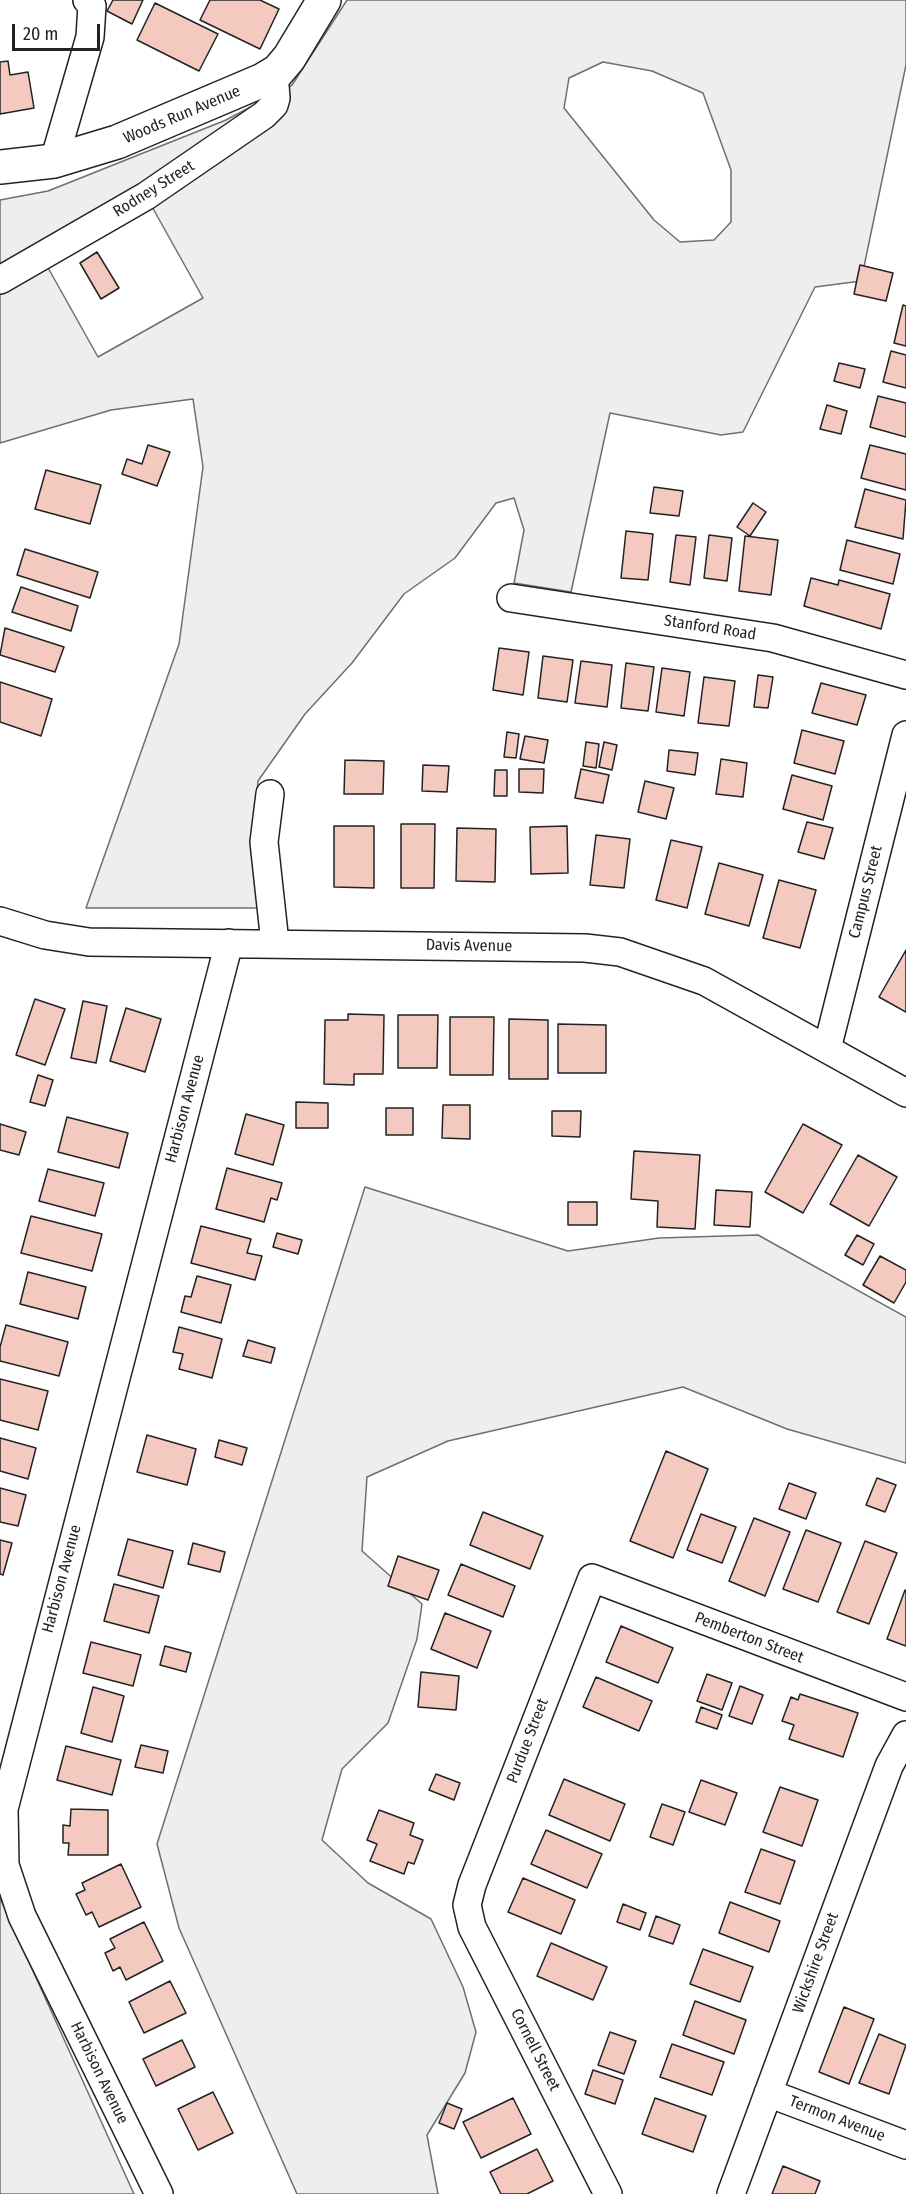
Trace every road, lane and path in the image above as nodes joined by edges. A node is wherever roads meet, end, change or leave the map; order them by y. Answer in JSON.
{"nodes":[{"id":1,"x":87,"y":0,"type":"edge"},
{"id":2,"x":324,"y":0,"type":"edge"},
{"id":3,"x":274,"y":73,"type":"junction"},
{"id":4,"x":54,"y":161,"type":"junction"},
{"id":5,"x":0,"y":167,"type":"edge"},
{"id":6,"x":0,"y":280,"type":"edge"},
{"id":7,"x":511,"y":598,"type":"dead end"},
{"id":8,"x":906,"y":675,"type":"edge"},
{"id":9,"x":906,"y":735,"type":"edge"},
{"id":10,"x":270,"y":794,"type":"dead end"},
{"id":11,"x":0,"y":921,"type":"edge"},
{"id":12,"x":229,"y":943,"type":"junction"},
{"id":13,"x":275,"y":943,"type":"junction"},
{"id":14,"x":827,"y":1049,"type":"junction"},
{"id":15,"x":906,"y":1093,"type":"edge"},
{"id":16,"x":592,"y":1578,"type":"joint"},
{"id":17,"x":906,"y":1697,"type":"edge"},
{"id":18,"x":906,"y":1735,"type":"edge"},
{"id":19,"x":467,"y":1905,"type":"joint"},
{"id":20,"x":768,"y":2093,"type":"junction"},
{"id":21,"x":906,"y":2145,"type":"edge"},
{"id":22,"x":159,"y":2194,"type":"edge"},
{"id":23,"x":608,"y":2194,"type":"edge"},
{"id":24,"x":731,"y":2194,"type":"edge"}],
"edges":[{"from":1,"to":4,"type":"street"},
{"from":2,"to":3,"type":"street","name":"Woods Run Avenue"},
{"from":3,"to":4,"type":"street","name":"Woods Run Avenue"},
{"from":3,"to":6,"type":"street","name":"Rodney Street"},
{"from":4,"to":5,"type":"street","name":"Woods Run Avenue"},
{"from":7,"to":8,"type":"street","name":"Stanford Road"},
{"from":9,"to":14,"type":"street","name":"Campus Street"},
{"from":10,"to":13,"type":"street"},
{"from":11,"to":12,"type":"street","name":"Davis Avenue"},
{"from":12,"to":13,"type":"street","name":"Davis Avenue"},
{"from":12,"to":22,"type":"street","name":"Harbison Avenue"},
{"from":13,"to":14,"type":"street","name":"Davis Avenue"},
{"from":14,"to":15,"type":"street","name":"Davis Avenue"},
{"from":16,"to":17,"type":"street","name":"Pemberton Street"},
{"from":16,"to":19,"type":"street","name":"Purdue Street"},
{"from":18,"to":20,"type":"street","name":"Wickshire Street"},
{"from":19,"to":23,"type":"street","name":"Cornell Street"},
{"from":20,"to":21,"type":"street","name":"Termon Avenue"},
{"from":20,"to":24,"type":"street","name":"Wickshire Street"}]}
